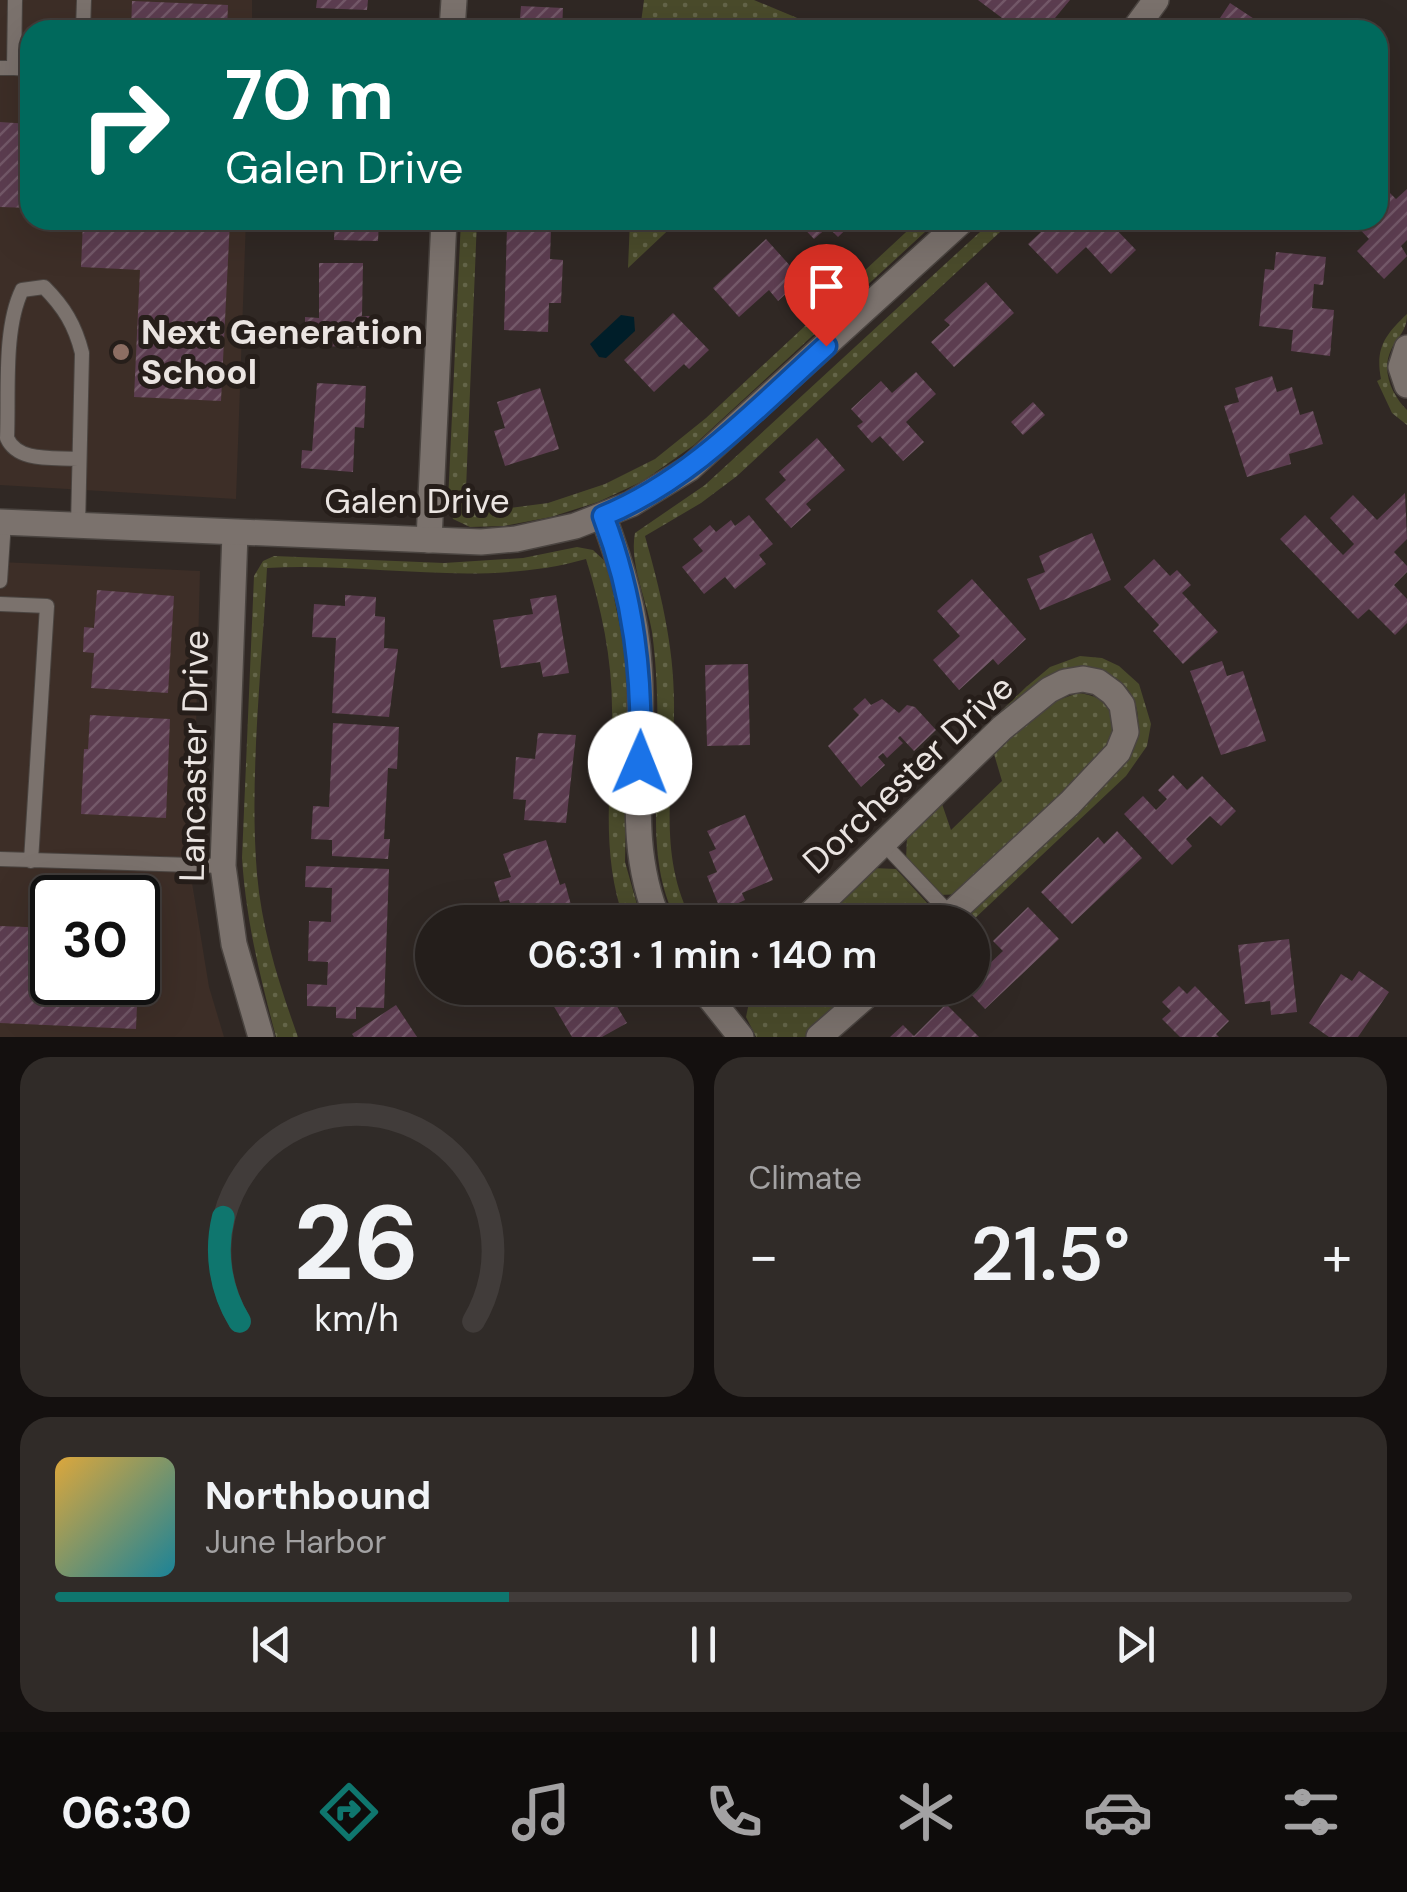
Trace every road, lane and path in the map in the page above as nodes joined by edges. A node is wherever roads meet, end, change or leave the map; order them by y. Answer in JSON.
{"nodes":[{"id":1,"x":15,"y":0,"type":"edge"},
{"id":2,"x":7,"y":68,"type":"edge"},
{"id":3,"x":444,"y":230,"type":"edge"},
{"id":4,"x":952,"y":230,"type":"edge"},
{"id":5,"x":1407,"y":348,"type":"edge"},
{"id":6,"x":1407,"y":384,"type":"edge"},
{"id":7,"x":78,"y":459,"type":"junction"},
{"id":8,"x":603,"y":516,"type":"junction"},
{"id":9,"x":2,"y":522,"type":"edge"},
{"id":10,"x":78,"y":526,"type":"junction"},
{"id":11,"x":236,"y":532,"type":"junction"},
{"id":12,"x":429,"y":540,"type":"junction"},
{"id":13,"x":0,"y":581,"type":"edge"},
{"id":14,"x":0,"y":604,"type":"edge"},
{"id":15,"x":884,"y":844,"type":"junction"},
{"id":16,"x":0,"y":859,"type":"edge"},
{"id":17,"x":31,"y":862,"type":"junction"},
{"id":18,"x":223,"y":866,"type":"junction"},
{"id":19,"x":651,"y":905,"type":"edge"},
{"id":20,"x":820,"y":905,"type":"edge"},
{"id":21,"x":935,"y":905,"type":"edge"},
{"id":22,"x":960,"y":905,"type":"edge"},
{"id":23,"x":724,"y":1005,"type":"edge"},
{"id":24,"x":855,"y":1005,"type":"edge"},
{"id":25,"x":262,"y":1037,"type":"edge"},
{"id":26,"x":742,"y":1037,"type":"edge"},
{"id":27,"x":820,"y":1037,"type":"edge"}],
"edges":[{"from":1,"to":2,"type":"lane"},
{"from":3,"to":12,"type":"street"},
{"from":4,"to":8,"type":"street","name":"Galen Drive"},
{"from":5,"to":6,"type":"street"},
{"from":7,"to":7,"type":"lane"},
{"from":7,"to":10,"type":"lane"},
{"from":8,"to":12,"type":"street","name":"Galen Drive"},
{"from":8,"to":19,"type":"street"},
{"from":9,"to":10,"type":"street","name":"Galen Drive"},
{"from":9,"to":13,"type":"lane"},
{"from":10,"to":11,"type":"street","name":"Galen Drive"},
{"from":11,"to":12,"type":"street","name":"Galen Drive"},
{"from":11,"to":18,"type":"street","name":"Lancaster Drive"},
{"from":14,"to":17,"type":"lane"},
{"from":15,"to":20,"type":"street","name":"Dorchester Drive"},
{"from":15,"to":21,"type":"lane"},
{"from":15,"to":22,"type":"street","name":"Dorchester Drive"},
{"from":16,"to":17,"type":"lane"},
{"from":17,"to":18,"type":"lane"},
{"from":18,"to":25,"type":"street","name":"Lancaster Drive"},
{"from":23,"to":26,"type":"street"},
{"from":24,"to":27,"type":"street"}]}
